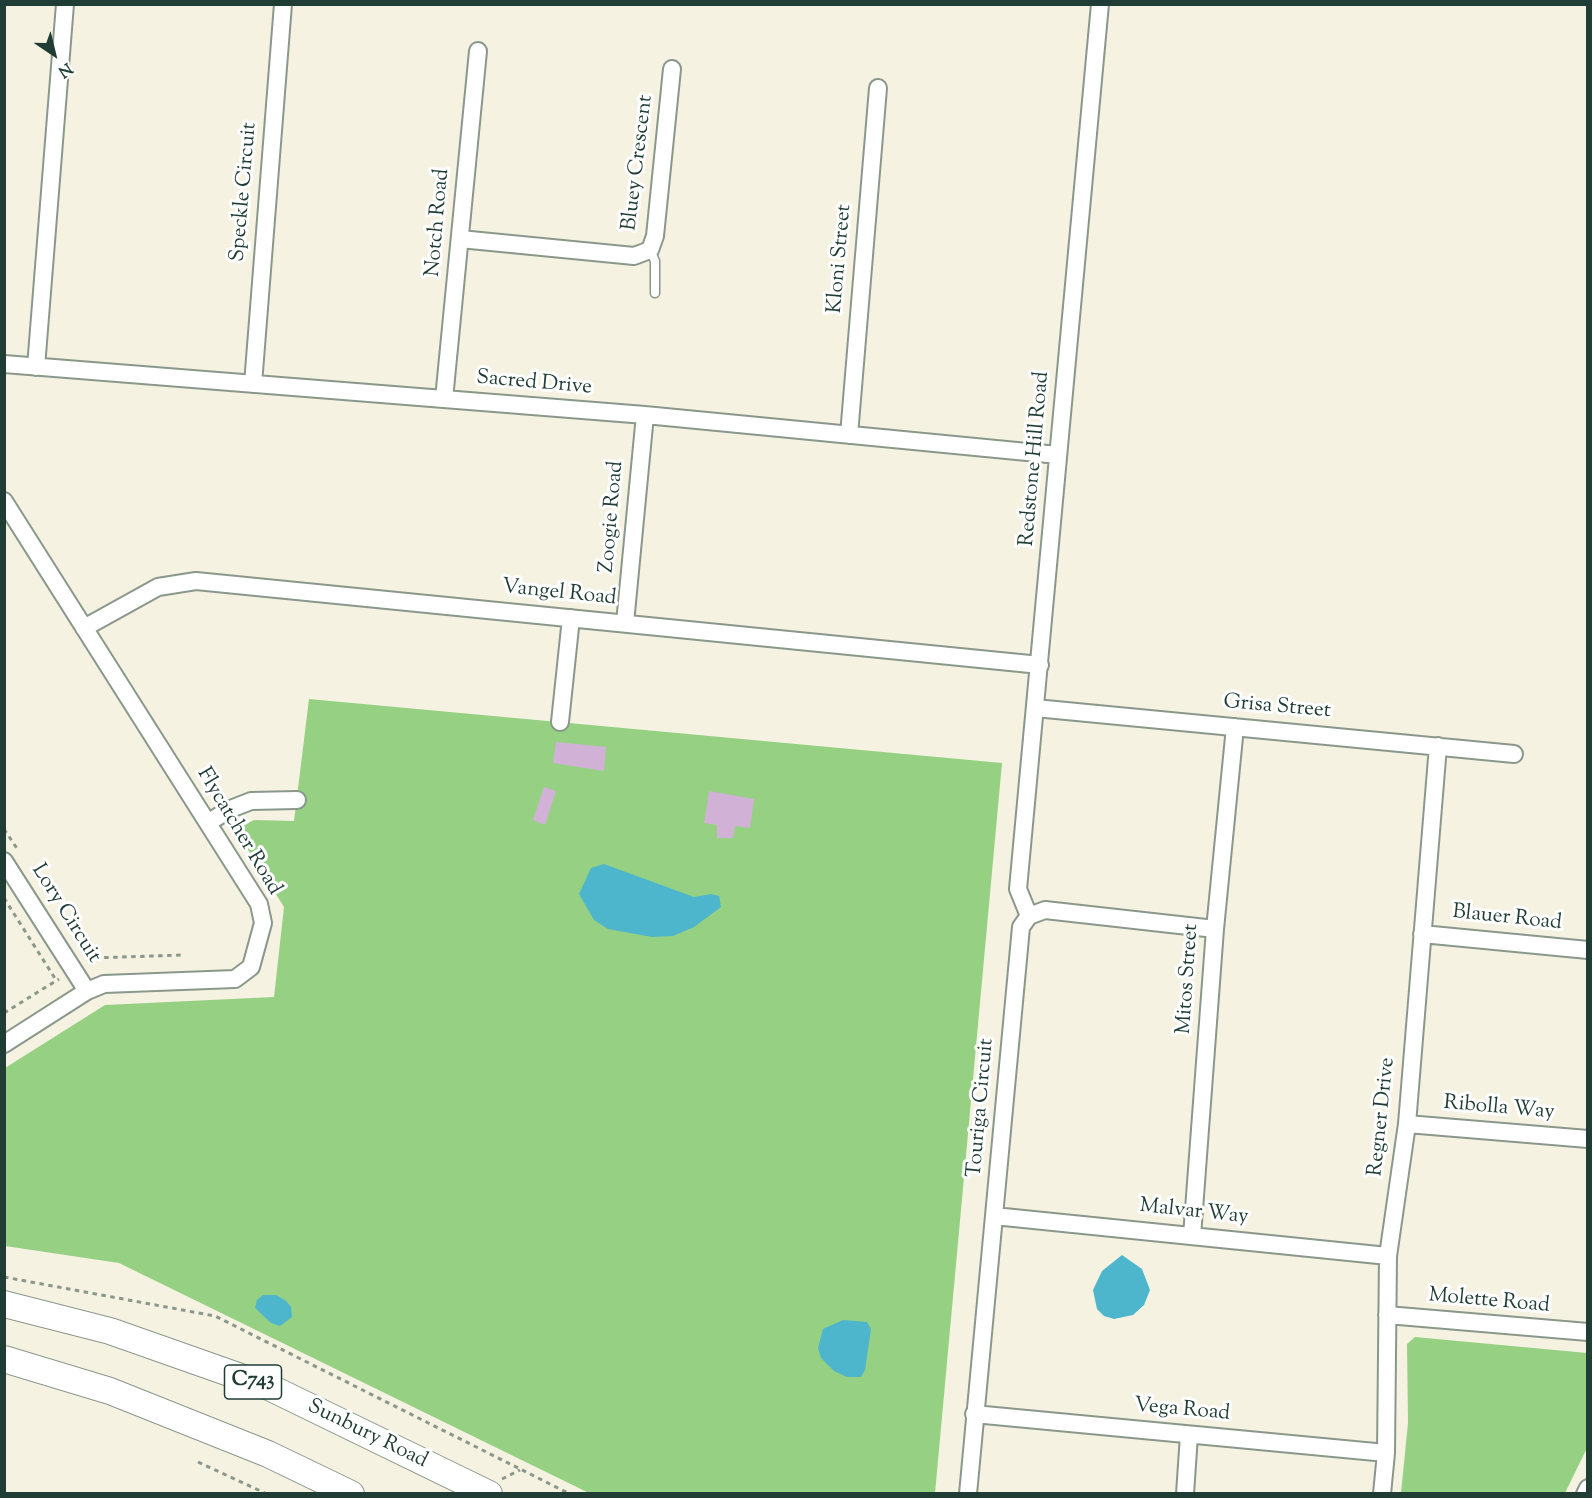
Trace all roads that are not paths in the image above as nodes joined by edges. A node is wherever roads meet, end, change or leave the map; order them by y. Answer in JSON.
{"nodes":[{"id":1,"x":65,"y":4,"type":"edge"},
{"id":2,"x":283,"y":4,"type":"edge"},
{"id":3,"x":1100,"y":4,"type":"edge"},
{"id":4,"x":478,"y":51,"type":"dead end"},
{"id":5,"x":672,"y":69,"type":"dead end"},
{"id":6,"x":878,"y":88,"type":"dead end"},
{"id":7,"x":460,"y":239,"type":"junction"},
{"id":8,"x":650,"y":250,"type":"junction"},
{"id":9,"x":655,"y":293,"type":"dead end"},
{"id":10,"x":4,"y":364,"type":"edge"},
{"id":11,"x":36,"y":367,"type":"junction"},
{"id":12,"x":253,"y":384,"type":"junction"},
{"id":13,"x":444,"y":399,"type":"junction"},
{"id":14,"x":645,"y":415,"type":"junction"},
{"id":15,"x":849,"y":435,"type":"junction"},
{"id":16,"x":1058,"y":455,"type":"junction"},
{"id":17,"x":4,"y":501,"type":"edge"},
{"id":18,"x":571,"y":618,"type":"junction"},
{"id":19,"x":625,"y":623,"type":"junction"},
{"id":20,"x":84,"y":628,"type":"junction"},
{"id":21,"x":1040,"y":665,"type":"junction"},
{"id":22,"x":1035,"y":708,"type":"junction"},
{"id":23,"x":560,"y":722,"type":"dead end"},
{"id":24,"x":1235,"y":727,"type":"junction"},
{"id":25,"x":1438,"y":746,"type":"junction"},
{"id":26,"x":1514,"y":754,"type":"dead end"},
{"id":27,"x":297,"y":800,"type":"dead end"},
{"id":28,"x":208,"y":823,"type":"junction"},
{"id":29,"x":4,"y":861,"type":"edge"},
{"id":30,"x":1029,"y":916,"type":"junction"},
{"id":31,"x":1215,"y":928,"type":"junction"},
{"id":32,"x":1422,"y":934,"type":"junction"},
{"id":33,"x":1587,"y":950,"type":"edge"},
{"id":34,"x":87,"y":991,"type":"junction"},
{"id":35,"x":4,"y":1044,"type":"edge"},
{"id":36,"x":1407,"y":1124,"type":"junction"},
{"id":37,"x":1587,"y":1139,"type":"edge"},
{"id":38,"x":994,"y":1216,"type":"junction"},
{"id":39,"x":1192,"y":1236,"type":"junction"},
{"id":40,"x":1388,"y":1256,"type":"junction"},
{"id":41,"x":4,"y":1304,"type":"edge"},
{"id":42,"x":1388,"y":1316,"type":"junction"},
{"id":43,"x":1587,"y":1332,"type":"edge"},
{"id":44,"x":4,"y":1359,"type":"edge"},
{"id":45,"x":974,"y":1414,"type":"junction"},
{"id":46,"x":1189,"y":1435,"type":"junction"},
{"id":47,"x":1386,"y":1453,"type":"junction"},
{"id":48,"x":1587,"y":1488,"type":"edge"},
{"id":49,"x":351,"y":1494,"type":"edge"},
{"id":50,"x":489,"y":1494,"type":"edge"},
{"id":51,"x":968,"y":1494,"type":"edge"},
{"id":52,"x":1185,"y":1494,"type":"edge"},
{"id":53,"x":1382,"y":1494,"type":"edge"},
{"id":54,"x":1585,"y":1494,"type":"edge"}],
"edges":[{"from":1,"to":11,"type":"street"},
{"from":2,"to":12,"type":"street","name":"Speckle Circuit"},
{"from":3,"to":16,"type":"street","name":"Redstone Hill Road"},
{"from":4,"to":7,"type":"street","name":"Notch Road"},
{"from":5,"to":8,"type":"street","name":"Bluey Crescent"},
{"from":6,"to":15,"type":"street","name":"Kloni Street"},
{"from":7,"to":8,"type":"street","name":"Bluey Crescent"},
{"from":7,"to":13,"type":"street","name":"Notch Road"},
{"from":8,"to":9,"type":"lane"},
{"from":10,"to":11,"type":"street","name":"Sacred Drive"},
{"from":11,"to":12,"type":"street","name":"Sacred Drive"},
{"from":12,"to":13,"type":"street","name":"Sacred Drive"},
{"from":13,"to":14,"type":"street","name":"Sacred Drive"},
{"from":14,"to":15,"type":"street","name":"Sacred Drive"},
{"from":14,"to":19,"type":"street","name":"Zoogie Road"},
{"from":15,"to":16,"type":"street","name":"Sacred Drive"},
{"from":16,"to":21,"type":"street","name":"Redstone Hill Road"},
{"from":17,"to":20,"type":"street","name":"Flycatcher Road"},
{"from":18,"to":19,"type":"street","name":"Vangel Road"},
{"from":18,"to":20,"type":"street","name":"Vangel Road"},
{"from":18,"to":23,"type":"street"},
{"from":19,"to":21,"type":"street","name":"Vangel Road"},
{"from":20,"to":28,"type":"street","name":"Flycatcher Road"},
{"from":21,"to":22,"type":"street","name":"Redstone Hill Road"},
{"from":22,"to":24,"type":"street","name":"Grisa Street"},
{"from":22,"to":30,"type":"street","name":"Redstone Hill Road"},
{"from":24,"to":25,"type":"street","name":"Grisa Street"},
{"from":24,"to":31,"type":"street","name":"Mitos Street"},
{"from":25,"to":26,"type":"street","name":"Grisa Street"},
{"from":25,"to":32,"type":"street","name":"Regner Drive"},
{"from":27,"to":28,"type":"street"},
{"from":28,"to":34,"type":"street","name":"Flycatcher Road"},
{"from":29,"to":34,"type":"street","name":"Lory Circuit"},
{"from":30,"to":31,"type":"street"},
{"from":30,"to":38,"type":"street","name":"Touriga Circuit"},
{"from":31,"to":39,"type":"street","name":"Mitos Street"},
{"from":32,"to":33,"type":"street","name":"Blauer Road"},
{"from":32,"to":36,"type":"street","name":"Regner Drive"},
{"from":34,"to":35,"type":"street","name":"Flycatcher Road"},
{"from":36,"to":37,"type":"street","name":"Ribolla Way"},
{"from":36,"to":40,"type":"street","name":"Regner Drive"},
{"from":38,"to":39,"type":"street","name":"Malvar Way"},
{"from":38,"to":45,"type":"street","name":"Touriga Circuit"},
{"from":39,"to":40,"type":"street","name":"Malvar Way"},
{"from":40,"to":42,"type":"street","name":"Regner Drive"},
{"from":41,"to":50,"type":"main road","name":"Sunbury Road","number":"C743"},
{"from":42,"to":43,"type":"street","name":"Molette Road"},
{"from":42,"to":47,"type":"street","name":"Regner Drive"},
{"from":44,"to":49,"type":"main road"},
{"from":45,"to":46,"type":"street","name":"Vega Road"},
{"from":45,"to":51,"type":"street","name":"Touriga Circuit"},
{"from":46,"to":47,"type":"street","name":"Vega Road"},
{"from":46,"to":52,"type":"street"},
{"from":47,"to":53,"type":"street","name":"Regner Drive"},
{"from":48,"to":54,"type":"street"}]}
